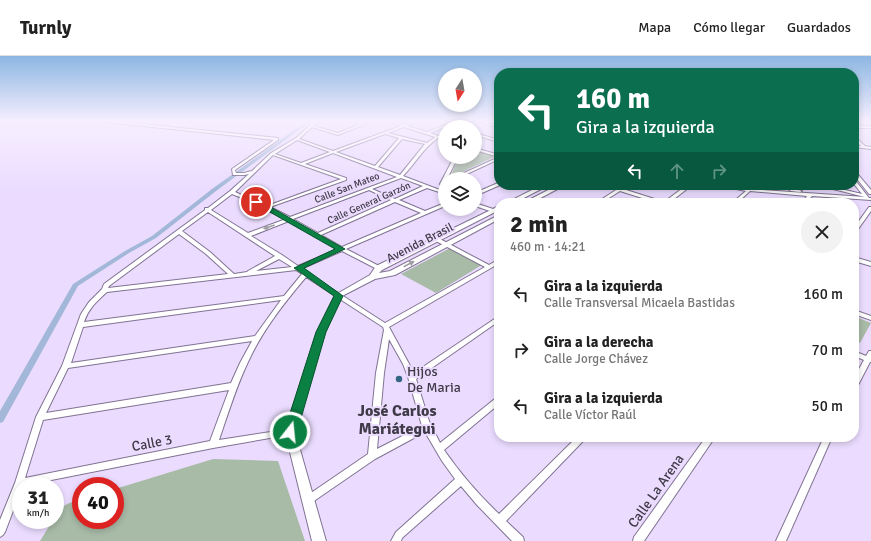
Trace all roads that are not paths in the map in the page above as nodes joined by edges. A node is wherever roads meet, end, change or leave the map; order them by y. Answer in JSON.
{"nodes":[{"id":1,"x":270,"y":144,"type":"edge"},
{"id":2,"x":289,"y":144,"type":"edge"},
{"id":3,"x":310,"y":144,"type":"edge"},
{"id":4,"x":355,"y":144,"type":"edge"},
{"id":5,"x":396,"y":144,"type":"edge"},
{"id":6,"x":428,"y":144,"type":"edge"},
{"id":7,"x":861,"y":144,"type":"edge"},
{"id":8,"x":859,"y":146,"type":"edge"},
{"id":9,"x":864,"y":147,"type":"junction"},
{"id":10,"x":871,"y":148,"type":"edge"},
{"id":11,"x":482,"y":151,"type":"edge"},
{"id":12,"x":334,"y":152,"type":"junction"},
{"id":13,"x":272,"y":154,"type":"junction"},
{"id":14,"x":494,"y":155,"type":"edge"},
{"id":15,"x":494,"y":159,"type":"edge"},
{"id":16,"x":301,"y":164,"type":"junction"},
{"id":17,"x":375,"y":168,"type":"junction"},
{"id":18,"x":253,"y":170,"type":"junction"},
{"id":19,"x":467,"y":172,"type":"edge"},
{"id":20,"x":400,"y":177,"type":"junction"},
{"id":21,"x":859,"y":180,"type":"edge"},
{"id":22,"x":428,"y":186,"type":"junction"},
{"id":23,"x":438,"y":186,"type":"edge"},
{"id":24,"x":494,"y":186,"type":"edge"},
{"id":25,"x":859,"y":186,"type":"edge"},
{"id":26,"x":434,"y":188,"type":"junction"},
{"id":27,"x":369,"y":189,"type":"junction"},
{"id":28,"x":438,"y":190,"type":"edge"},
{"id":29,"x":536,"y":190,"type":"edge"},
{"id":30,"x":552,"y":190,"type":"edge"},
{"id":31,"x":620,"y":190,"type":"joint"},
{"id":32,"x":683,"y":190,"type":"edge"},
{"id":33,"x":749,"y":190,"type":"joint"},
{"id":34,"x":793,"y":190,"type":"edge"},
{"id":35,"x":820,"y":190,"type":"edge"},
{"id":36,"x":838,"y":190,"type":"edge"},
{"id":37,"x":232,"y":192,"type":"junction"},
{"id":38,"x":482,"y":192,"type":"edge"},
{"id":39,"x":812,"y":194,"type":"junction"},
{"id":40,"x":822,"y":195,"type":"junction"},
{"id":41,"x":519,"y":198,"type":"edge"},
{"id":42,"x":536,"y":198,"type":"edge"},
{"id":43,"x":606,"y":198,"type":"edge"},
{"id":44,"x":647,"y":198,"type":"edge"},
{"id":45,"x":671,"y":198,"type":"edge"},
{"id":46,"x":740,"y":198,"type":"edge"},
{"id":47,"x":808,"y":198,"type":"edge"},
{"id":48,"x":870,"y":198,"type":"edge"},
{"id":49,"x":396,"y":200,"type":"junction"},
{"id":50,"x":482,"y":206,"type":"edge"},
{"id":51,"x":267,"y":207,"type":"junction"},
{"id":52,"x":438,"y":207,"type":"edge"},
{"id":53,"x":871,"y":208,"type":"edge"},
{"id":54,"x":207,"y":209,"type":"junction"},
{"id":55,"x":494,"y":209,"type":"edge"},
{"id":56,"x":494,"y":211,"type":"edge"},
{"id":57,"x":426,"y":213,"type":"junction"},
{"id":58,"x":289,"y":220,"type":"junction"},
{"id":59,"x":494,"y":220,"type":"edge"},
{"id":60,"x":859,"y":224,"type":"edge"},
{"id":61,"x":178,"y":231,"type":"junction"},
{"id":62,"x":248,"y":235,"type":"junction"},
{"id":63,"x":317,"y":235,"type":"junction"},
{"id":64,"x":436,"y":239,"type":"junction"},
{"id":65,"x":446,"y":245,"type":"junction"},
{"id":66,"x":341,"y":249,"type":"junction"},
{"id":67,"x":280,"y":256,"type":"junction"},
{"id":68,"x":859,"y":260,"type":"edge"},
{"id":69,"x":494,"y":264,"type":"edge"},
{"id":70,"x":871,"y":264,"type":"edge"},
{"id":71,"x":489,"y":267,"type":"junction"},
{"id":72,"x":298,"y":268,"type":"junction"},
{"id":73,"x":379,"y":268,"type":"junction"},
{"id":74,"x":247,"y":274,"type":"junction"},
{"id":75,"x":305,"y":274,"type":"junction"},
{"id":76,"x":233,"y":276,"type":"junction"},
{"id":77,"x":373,"y":277,"type":"junction"},
{"id":78,"x":105,"y":290,"type":"junction"},
{"id":79,"x":338,"y":296,"type":"junction"},
{"id":80,"x":284,"y":298,"type":"junction"},
{"id":81,"x":859,"y":314,"type":"edge"},
{"id":82,"x":871,"y":318,"type":"edge"},
{"id":83,"x":494,"y":321,"type":"edge"},
{"id":84,"x":80,"y":325,"type":"junction"},
{"id":85,"x":386,"y":329,"type":"junction"},
{"id":86,"x":257,"y":338,"type":"junction"},
{"id":87,"x":859,"y":355,"type":"edge"},
{"id":88,"x":870,"y":358,"type":"edge"},
{"id":89,"x":66,"y":366,"type":"junction"},
{"id":90,"x":859,"y":377,"type":"edge"},
{"id":91,"x":412,"y":378,"type":"junction"},
{"id":92,"x":233,"y":386,"type":"junction"},
{"id":93,"x":494,"y":404,"type":"edge"},
{"id":94,"x":40,"y":417,"type":"junction"},
{"id":95,"x":427,"y":427,"type":"junction"},
{"id":96,"x":290,"y":432,"type":"junction"},
{"id":97,"x":577,"y":442,"type":"edge"},
{"id":98,"x":707,"y":442,"type":"edge"},
{"id":99,"x":826,"y":442,"type":"edge"},
{"id":100,"x":213,"y":444,"type":"junction"},
{"id":101,"x":440,"y":448,"type":"junction"},
{"id":102,"x":372,"y":456,"type":"junction"},
{"id":103,"x":21,"y":477,"type":"edge"},
{"id":104,"x":49,"y":477,"type":"edge"},
{"id":105,"x":461,"y":480,"type":"junction"},
{"id":106,"x":308,"y":500,"type":"junction"},
{"id":107,"x":12,"y":501,"type":"edge"},
{"id":108,"x":498,"y":521,"type":"junction"},
{"id":109,"x":0,"y":532,"type":"edge"},
{"id":110,"x":319,"y":541,"type":"edge"},
{"id":111,"x":396,"y":541,"type":"edge"},
{"id":112,"x":519,"y":541,"type":"edge"},
{"id":113,"x":638,"y":541,"type":"edge"},
{"id":114,"x":781,"y":541,"type":"edge"}],
"edges":[{"from":1,"to":18,"type":"street"},
{"from":2,"to":13,"type":"street"},
{"from":3,"to":12,"type":"street"},
{"from":4,"to":12,"type":"street"},
{"from":5,"to":17,"type":"street"},
{"from":6,"to":20,"type":"street","name":"Calle San Mateo"},
{"from":7,"to":9,"type":"street"},
{"from":8,"to":9,"type":"street"},
{"from":9,"to":10,"type":"street"},
{"from":11,"to":14,"type":"street"},
{"from":12,"to":16,"type":"street"},
{"from":12,"to":17,"type":"street"},
{"from":13,"to":16,"type":"street"},
{"from":13,"to":18,"type":"street"},
{"from":15,"to":19,"type":"street"},
{"from":16,"to":51,"type":"street"},
{"from":17,"to":20,"type":"street"},
{"from":18,"to":37,"type":"street"},
{"from":20,"to":22,"type":"street"},
{"from":20,"to":27,"type":"street","name":"Calle San Mateo"},
{"from":21,"to":48,"type":"street"},
{"from":22,"to":26,"type":"street"},
{"from":22,"to":49,"type":"street","name":"Calle General Garzón"},
{"from":23,"to":26,"type":"street"},
{"from":24,"to":38,"type":"street"},
{"from":25,"to":48,"type":"street"},
{"from":26,"to":28,"type":"street"},
{"from":27,"to":49,"type":"street"},
{"from":27,"to":58,"type":"street","name":"Calle San Mateo"},
{"from":29,"to":41,"type":"street"},
{"from":30,"to":42,"type":"street"},
{"from":31,"to":43,"type":"street"},
{"from":31,"to":44,"type":"street"},
{"from":32,"to":45,"type":"street"},
{"from":33,"to":39,"type":"street"},
{"from":33,"to":46,"type":"street"},
{"from":34,"to":39,"type":"street"},
{"from":35,"to":40,"type":"street"},
{"from":36,"to":48,"type":"street"},
{"from":37,"to":51,"type":"street"},
{"from":37,"to":54,"type":"street"},
{"from":39,"to":40,"type":"street"},
{"from":39,"to":47,"type":"street"},
{"from":40,"to":48,"type":"street"},
{"from":49,"to":57,"type":"street"},
{"from":49,"to":63,"type":"street","name":"Calle General Garzón"},
{"from":50,"to":55,"type":"street"},
{"from":51,"to":58,"type":"street"},
{"from":52,"to":57,"type":"street"},
{"from":53,"to":60,"type":"street"},
{"from":54,"to":61,"type":"street"},
{"from":54,"to":62,"type":"street"},
{"from":56,"to":64,"type":"street","name":"Avenida Brasil"},
{"from":57,"to":66,"type":"street"},
{"from":58,"to":62,"type":"street","name":"Calle San Mateo","one_way":true},
{"from":58,"to":63,"type":"street"},
{"from":59,"to":65,"type":"street","name":"Avenida Brasil"},
{"from":61,"to":76,"type":"street"},
{"from":61,"to":78,"type":"street"},
{"from":62,"to":67,"type":"street"},
{"from":63,"to":66,"type":"street"},
{"from":64,"to":65,"type":"street"},
{"from":64,"to":73,"type":"street","name":"Avenida Brasil"},
{"from":65,"to":71,"type":"street"},
{"from":77,"to":65,"type":"street","name":"Avenida Brasil","one_way":true},
{"from":66,"to":72,"type":"street"},
{"from":66,"to":73,"type":"street"},
{"from":67,"to":72,"type":"street"},
{"from":67,"to":74,"type":"street"},
{"from":68,"to":70,"type":"street"},
{"from":69,"to":71,"type":"street"},
{"from":71,"to":85,"type":"street"},
{"from":72,"to":74,"type":"street"},
{"from":72,"to":75,"type":"street"},
{"from":73,"to":77,"type":"street","name":"Avenida Brasil"},
{"from":74,"to":76,"type":"street"},
{"from":75,"to":79,"type":"street"},
{"from":75,"to":80,"type":"street"},
{"from":76,"to":78,"type":"street"},
{"from":77,"to":79,"type":"street"},
{"from":78,"to":84,"type":"street"},
{"from":79,"to":85,"type":"street"},
{"from":79,"to":96,"type":"street"},
{"from":80,"to":84,"type":"street"},
{"from":80,"to":86,"type":"street"},
{"from":81,"to":82,"type":"street"},
{"from":83,"to":91,"type":"street"},
{"from":84,"to":89,"type":"street"},
{"from":85,"to":91,"type":"street"},
{"from":85,"to":102,"type":"street"},
{"from":86,"to":89,"type":"street"},
{"from":86,"to":92,"type":"street"},
{"from":87,"to":88,"type":"street"},
{"from":88,"to":90,"type":"street"},
{"from":89,"to":94,"type":"street"},
{"from":91,"to":95,"type":"street"},
{"from":92,"to":94,"type":"street"},
{"from":92,"to":100,"type":"street"},
{"from":93,"to":101,"type":"street"},
{"from":94,"to":103,"type":"street"},
{"from":95,"to":101,"type":"street"},
{"from":95,"to":102,"type":"street"},
{"from":96,"to":100,"type":"street","name":"Calle 3"},
{"from":96,"to":106,"type":"street"},
{"from":97,"to":108,"type":"street"},
{"from":98,"to":113,"type":"street","name":"Calle La Arena"},
{"from":99,"to":114,"type":"street"},
{"from":100,"to":104,"type":"street","name":"Calle 3"},
{"from":101,"to":105,"type":"street"},
{"from":102,"to":106,"type":"street"},
{"from":105,"to":108,"type":"street"},
{"from":105,"to":111,"type":"street"},
{"from":106,"to":110,"type":"street"},
{"from":107,"to":109,"type":"street"},
{"from":108,"to":112,"type":"street"}]}
